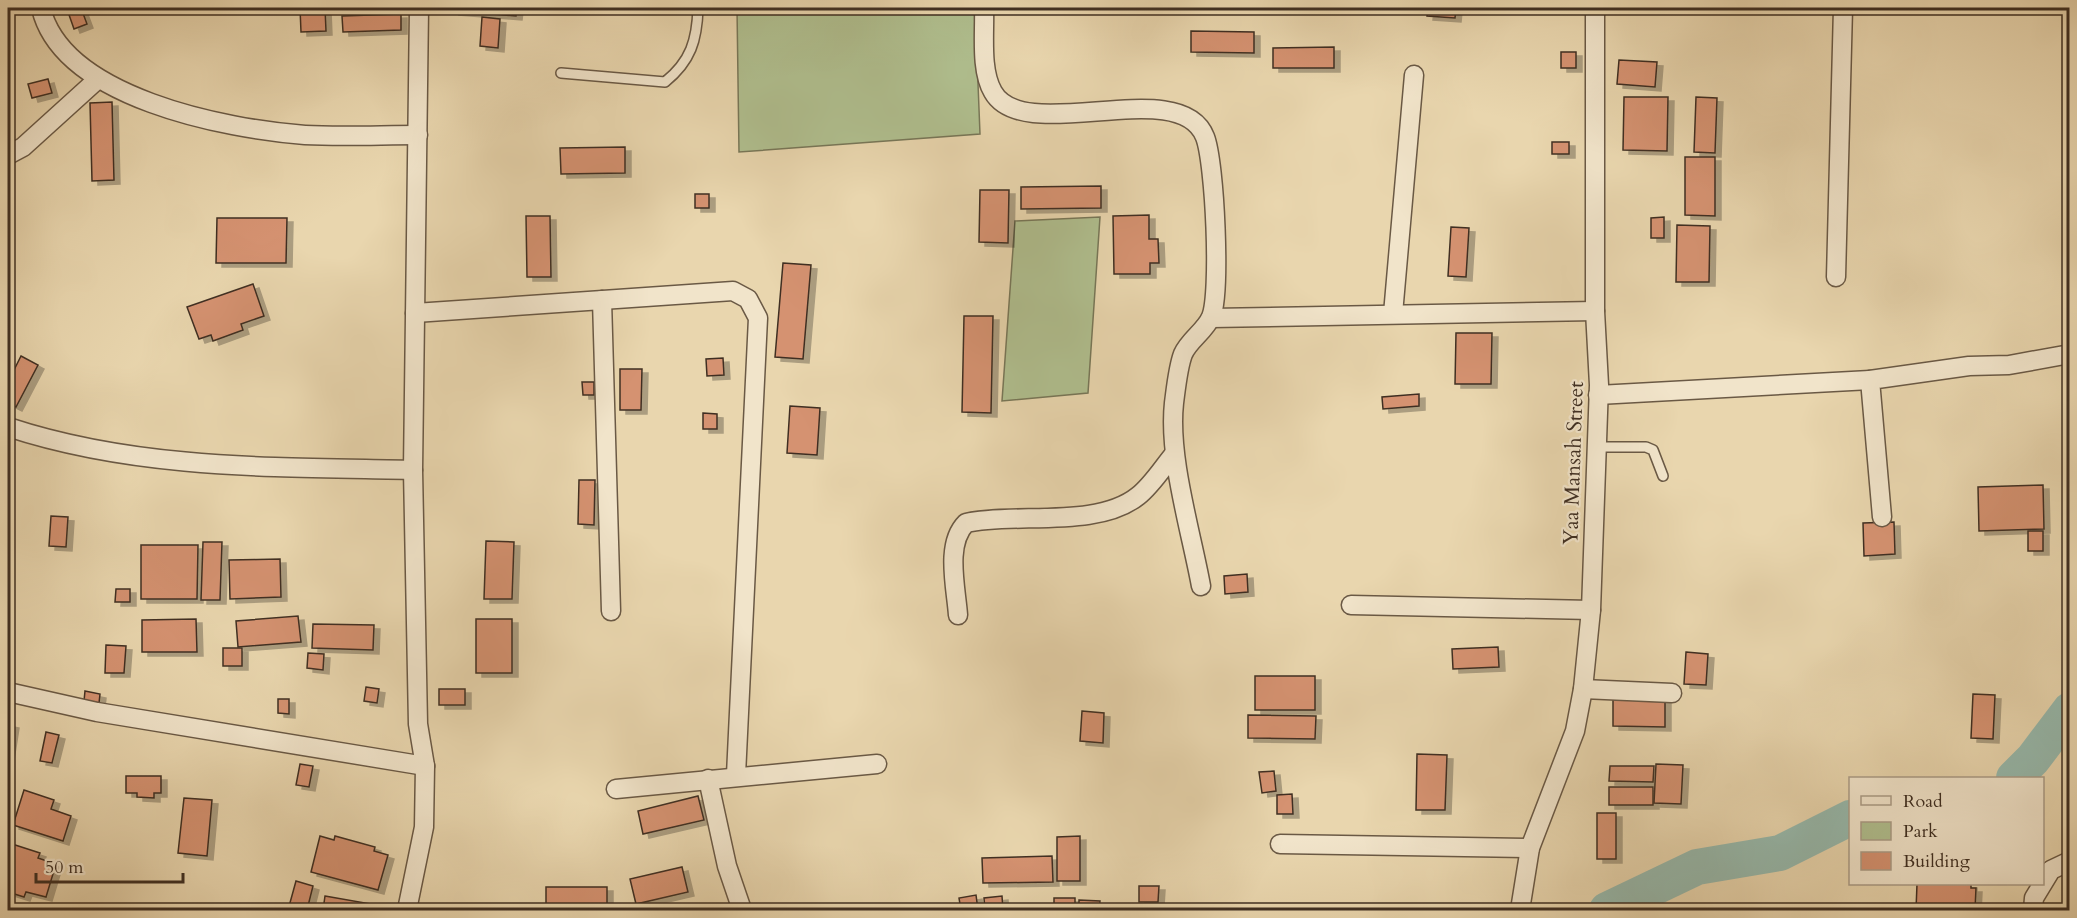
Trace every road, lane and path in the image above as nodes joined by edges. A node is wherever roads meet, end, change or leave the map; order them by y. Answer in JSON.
{"nodes":[{"id":1,"x":41,"y":8,"type":"edge"},
{"id":2,"x":419,"y":8,"type":"edge"},
{"id":3,"x":698,"y":8,"type":"edge"},
{"id":4,"x":984,"y":8,"type":"edge"},
{"id":5,"x":1595,"y":8,"type":"edge"},
{"id":6,"x":1843,"y":8,"type":"edge"},
{"id":7,"x":561,"y":73,"type":"dead end"},
{"id":8,"x":1414,"y":75,"type":"dead end"},
{"id":9,"x":98,"y":79,"type":"junction"},
{"id":10,"x":418,"y":135,"type":"junction"},
{"id":11,"x":8,"y":155,"type":"edge"},
{"id":12,"x":1836,"y":277,"type":"dead end"},
{"id":13,"x":602,"y":300,"type":"junction"},
{"id":14,"x":1595,"y":311,"type":"junction"},
{"id":15,"x":415,"y":313,"type":"junction"},
{"id":16,"x":1393,"y":314,"type":"junction"},
{"id":17,"x":1211,"y":318,"type":"junction"},
{"id":18,"x":2070,"y":354,"type":"edge"},
{"id":19,"x":1870,"y":380,"type":"junction"},
{"id":20,"x":1598,"y":395,"type":"junction"},
{"id":21,"x":8,"y":428,"type":"edge"},
{"id":22,"x":1596,"y":447,"type":"junction"},
{"id":23,"x":1174,"y":454,"type":"junction"},
{"id":24,"x":413,"y":470,"type":"junction"},
{"id":25,"x":1663,"y":476,"type":"dead end"},
{"id":26,"x":1882,"y":517,"type":"dead end"},
{"id":27,"x":1201,"y":585,"type":"dead end"},
{"id":28,"x":1351,"y":605,"type":"dead end"},
{"id":29,"x":1591,"y":610,"type":"junction"},
{"id":30,"x":611,"y":611,"type":"dead end"},
{"id":31,"x":958,"y":615,"type":"dead end"},
{"id":32,"x":1583,"y":689,"type":"junction"},
{"id":33,"x":8,"y":692,"type":"edge"},
{"id":34,"x":1672,"y":693,"type":"dead end"},
{"id":35,"x":877,"y":764,"type":"dead end"},
{"id":36,"x":425,"y":766,"type":"junction"},
{"id":37,"x":736,"y":776,"type":"junction"},
{"id":38,"x":708,"y":778,"type":"junction"},
{"id":39,"x":616,"y":789,"type":"dead end"},
{"id":40,"x":1280,"y":844,"type":"dead end"},
{"id":41,"x":1530,"y":848,"type":"junction"},
{"id":42,"x":2070,"y":861,"type":"edge"},
{"id":43,"x":2044,"y":882,"type":"edge"},
{"id":44,"x":2042,"y":885,"type":"edge"},
{"id":45,"x":407,"y":910,"type":"edge"},
{"id":46,"x":742,"y":910,"type":"edge"},
{"id":47,"x":1520,"y":910,"type":"edge"},
{"id":48,"x":2033,"y":910,"type":"edge"}],
"edges":[{"from":1,"to":9,"type":"street"},
{"from":2,"to":10,"type":"street"},
{"from":3,"to":7,"type":"lane"},
{"from":4,"to":17,"type":"street"},
{"from":5,"to":14,"type":"street","name":"Yaa Mansah Street"},
{"from":6,"to":12,"type":"street"},
{"from":8,"to":16,"type":"street"},
{"from":9,"to":10,"type":"street"},
{"from":9,"to":11,"type":"street"},
{"from":10,"to":15,"type":"street"},
{"from":13,"to":15,"type":"street"},
{"from":13,"to":30,"type":"street"},
{"from":13,"to":37,"type":"street"},
{"from":14,"to":16,"type":"street"},
{"from":14,"to":20,"type":"street","name":"Yaa Mansah Street"},
{"from":15,"to":24,"type":"street"},
{"from":16,"to":17,"type":"street"},
{"from":17,"to":23,"type":"street"},
{"from":18,"to":19,"type":"street"},
{"from":19,"to":20,"type":"street"},
{"from":19,"to":26,"type":"street"},
{"from":20,"to":22,"type":"street","name":"Yaa Mansah Street"},
{"from":21,"to":24,"type":"street"},
{"from":22,"to":25,"type":"lane"},
{"from":22,"to":29,"type":"street","name":"Yaa Mansah Street"},
{"from":23,"to":27,"type":"street"},
{"from":23,"to":31,"type":"street"},
{"from":24,"to":36,"type":"street"},
{"from":28,"to":29,"type":"street"},
{"from":29,"to":32,"type":"street","name":"Yaa Mansah Street"},
{"from":32,"to":34,"type":"street"},
{"from":32,"to":41,"type":"street","name":"Yaa Mansah Street"},
{"from":33,"to":36,"type":"street"},
{"from":35,"to":37,"type":"street"},
{"from":36,"to":45,"type":"street"},
{"from":37,"to":38,"type":"street"},
{"from":38,"to":39,"type":"street"},
{"from":38,"to":46,"type":"street"},
{"from":40,"to":41,"type":"street"},
{"from":41,"to":47,"type":"street","name":"Yaa Mansah Street"},
{"from":42,"to":43,"type":"street"},
{"from":44,"to":48,"type":"street"}]}
